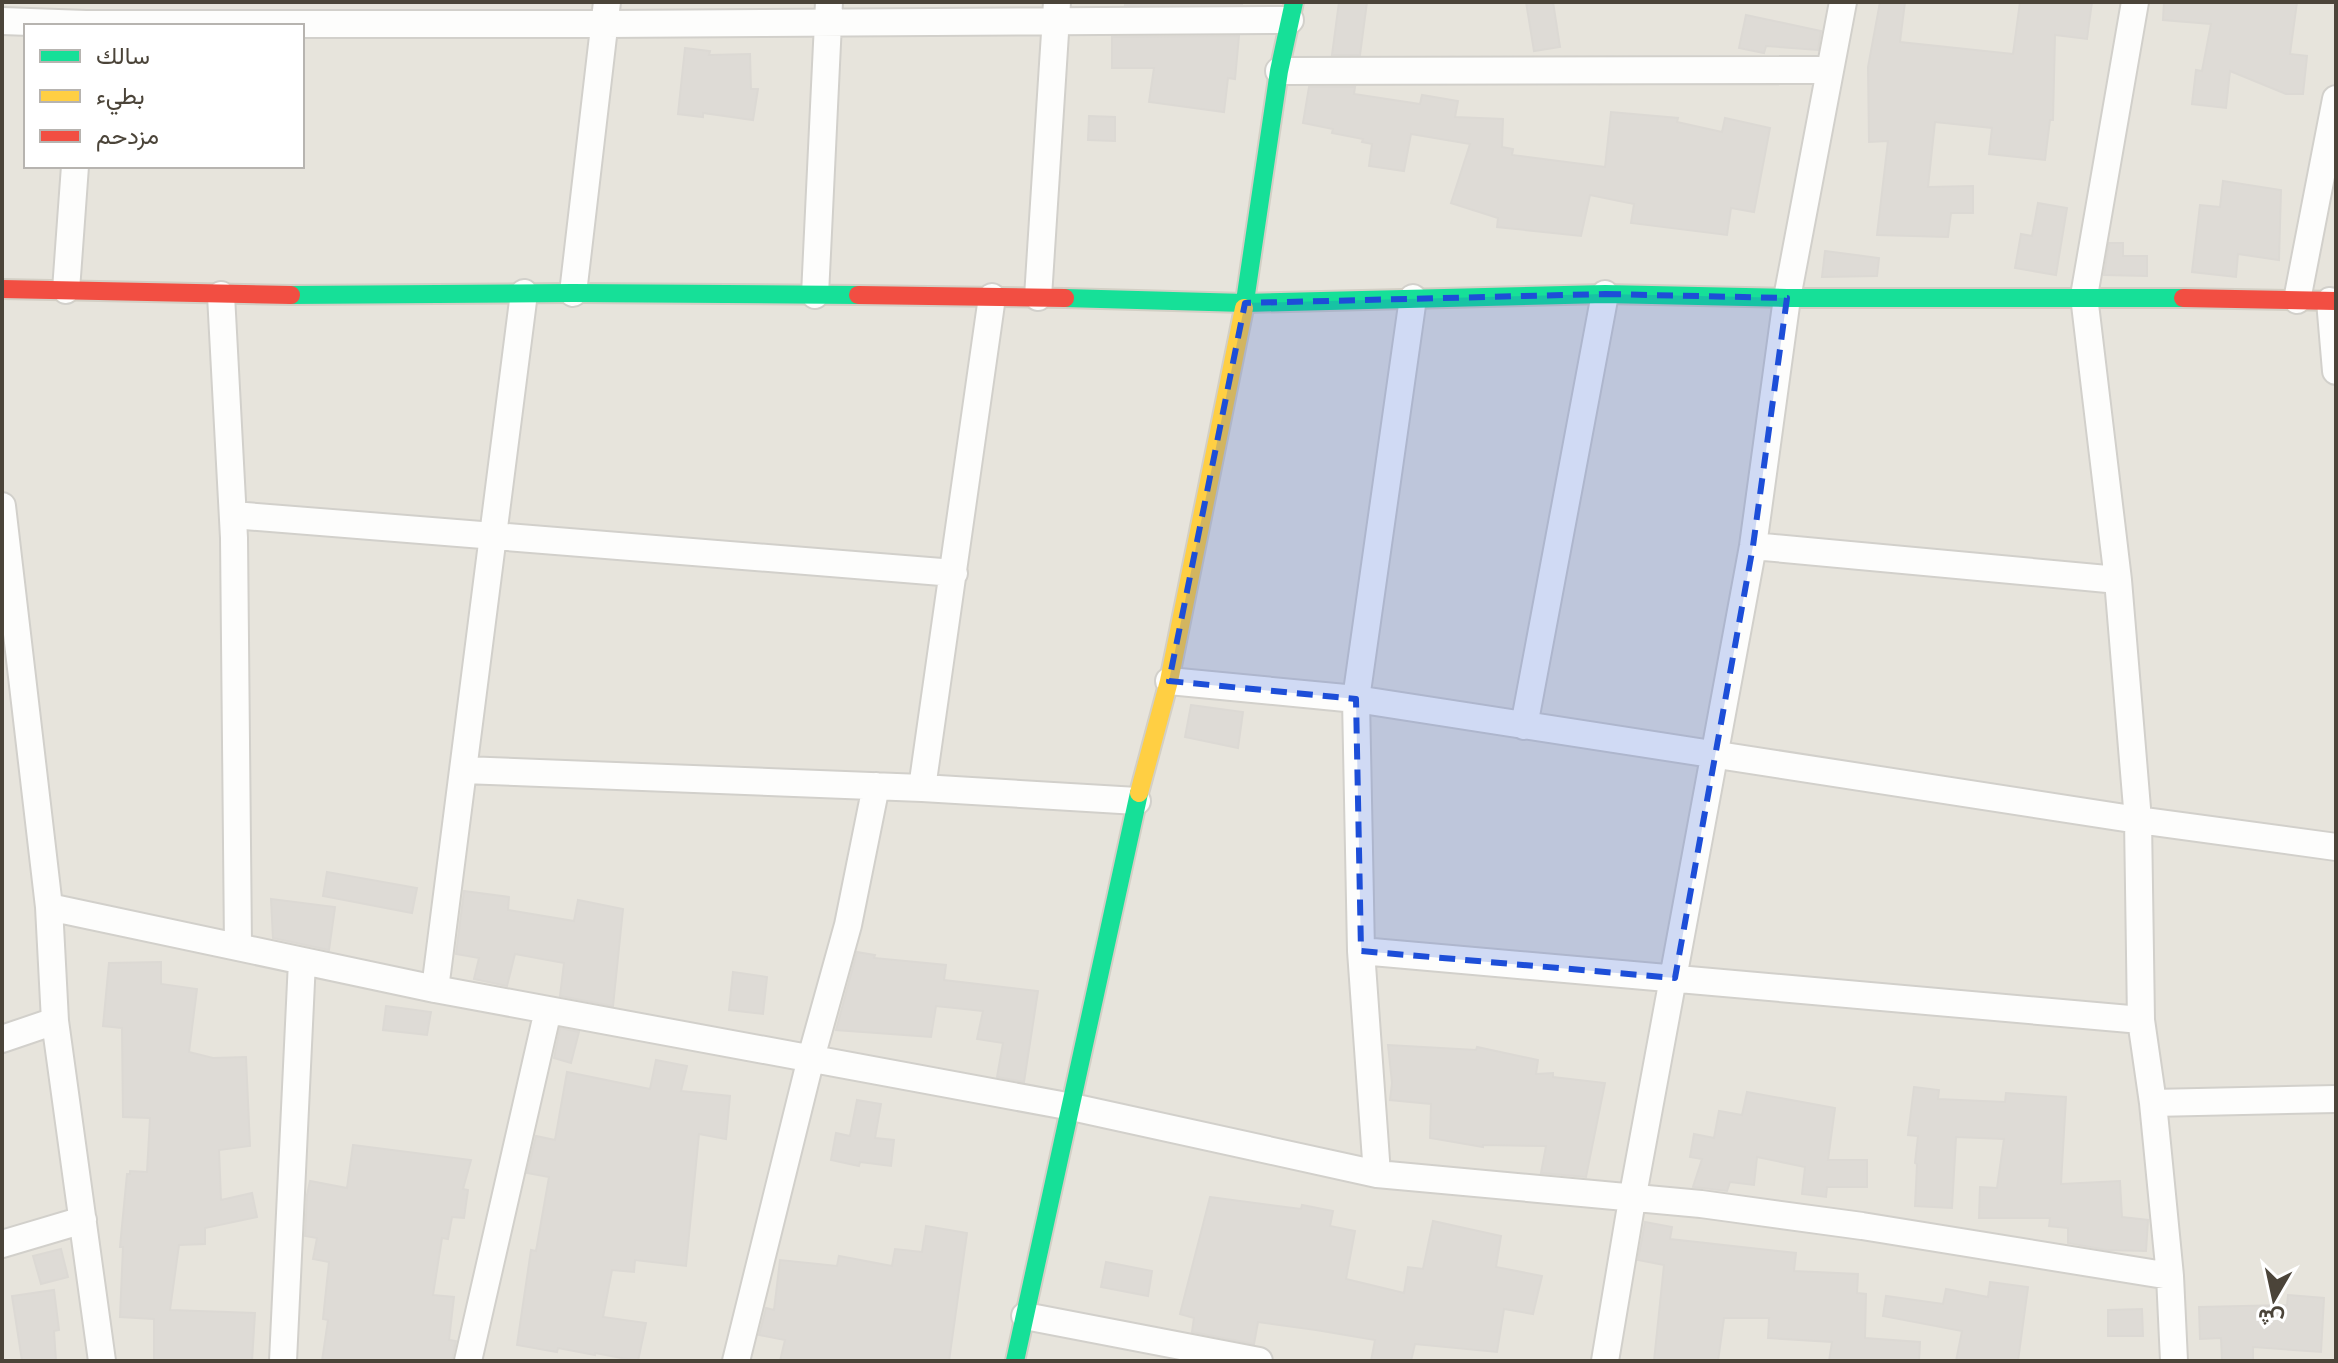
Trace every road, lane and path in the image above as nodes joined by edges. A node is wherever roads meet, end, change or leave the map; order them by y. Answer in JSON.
{"nodes":[{"id":1,"x":1843,"y":2,"type":"edge"},
{"id":2,"x":2135,"y":2,"type":"edge"},
{"id":3,"x":1292,"y":11,"type":"edge"},
{"id":4,"x":364,"y":12,"type":"edge"},
{"id":5,"x":829,"y":12,"type":"edge"},
{"id":6,"x":1056,"y":12,"type":"edge"},
{"id":7,"x":606,"y":13,"type":"edge"},
{"id":8,"x":87,"y":17,"type":"edge"},
{"id":9,"x":2,"y":21,"type":"edge"},
{"id":10,"x":1830,"y":70,"type":"junction"},
{"id":11,"x":1279,"y":71,"type":"junction"},
{"id":12,"x":2336,"y":99,"type":"edge"},
{"id":13,"x":75,"y":168,"type":"edge"},
{"id":14,"x":2,"y":289,"type":"edge"},
{"id":15,"x":66,"y":290,"type":"junction"},
{"id":16,"x":524,"y":293,"type":"junction"},
{"id":17,"x":573,"y":293,"type":"junction"},
{"id":18,"x":1605,"y":294,"type":"junction"},
{"id":19,"x":221,"y":295,"type":"junction"},
{"id":20,"x":815,"y":295,"type":"junction"},
{"id":21,"x":2084,"y":296,"type":"junction"},
{"id":22,"x":992,"y":297,"type":"junction"},
{"id":23,"x":1038,"y":297,"type":"junction"},
{"id":24,"x":1413,"y":298,"type":"junction"},
{"id":25,"x":1787,"y":298,"type":"junction"},
{"id":26,"x":2297,"y":300,"type":"junction"},
{"id":27,"x":2333,"y":301,"type":"edge"},
{"id":28,"x":1245,"y":303,"type":"junction"},
{"id":29,"x":2336,"y":371,"type":"edge"},
{"id":30,"x":2,"y":506,"type":"edge"},
{"id":31,"x":233,"y":515,"type":"junction"},
{"id":32,"x":493,"y":535,"type":"junction"},
{"id":33,"x":1753,"y":546,"type":"junction"},
{"id":34,"x":954,"y":573,"type":"junction"},
{"id":35,"x":2118,"y":580,"type":"junction"},
{"id":36,"x":1169,"y":681,"type":"junction"},
{"id":37,"x":1356,"y":699,"type":"junction"},
{"id":38,"x":1524,"y":726,"type":"junction"},
{"id":39,"x":1715,"y":754,"type":"junction"},
{"id":40,"x":463,"y":770,"type":"junction"},
{"id":41,"x":876,"y":786,"type":"junction"},
{"id":42,"x":922,"y":788,"type":"junction"},
{"id":43,"x":1137,"y":801,"type":"junction"},
{"id":44,"x":2138,"y":820,"type":"junction"},
{"id":45,"x":2336,"y":847,"type":"edge"},
{"id":46,"x":49,"y":907,"type":"junction"},
{"id":47,"x":238,"y":946,"type":"junction"},
{"id":48,"x":1361,"y":951,"type":"junction"},
{"id":49,"x":302,"y":961,"type":"junction"},
{"id":50,"x":1675,"y":978,"type":"junction"},
{"id":51,"x":435,"y":989,"type":"junction"},
{"id":52,"x":548,"y":1010,"type":"junction"},
{"id":53,"x":2141,"y":1020,"type":"junction"},
{"id":54,"x":55,"y":1021,"type":"junction"},
{"id":55,"x":2,"y":1039,"type":"edge"},
{"id":56,"x":811,"y":1058,"type":"junction"},
{"id":57,"x":2336,"y":1099,"type":"edge"},
{"id":58,"x":2153,"y":1103,"type":"junction"},
{"id":59,"x":1072,"y":1107,"type":"junction"},
{"id":60,"x":1377,"y":1174,"type":"junction"},
{"id":61,"x":1632,"y":1200,"type":"junction"},
{"id":62,"x":83,"y":1220,"type":"junction"},
{"id":63,"x":2,"y":1244,"type":"edge"},
{"id":64,"x":2170,"y":1276,"type":"junction"},
{"id":65,"x":1025,"y":1316,"type":"junction"},
{"id":66,"x":108,"y":1360,"type":"edge"},
{"id":67,"x":283,"y":1361,"type":"edge"},
{"id":68,"x":468,"y":1361,"type":"edge"},
{"id":69,"x":736,"y":1361,"type":"edge"},
{"id":70,"x":1015,"y":1361,"type":"edge"},
{"id":71,"x":1259,"y":1361,"type":"edge"},
{"id":72,"x":1605,"y":1361,"type":"edge"},
{"id":73,"x":2174,"y":1361,"type":"edge"}],
"edges":[{"from":1,"to":10,"type":"street"},
{"from":2,"to":21,"type":"street"},
{"from":3,"to":6,"type":"street"},
{"from":3,"to":11,"type":"street"},
{"from":4,"to":7,"type":"street"},
{"from":4,"to":8,"type":"street"},
{"from":5,"to":6,"type":"street"},
{"from":5,"to":7,"type":"street"},
{"from":5,"to":20,"type":"street"},
{"from":6,"to":23,"type":"street"},
{"from":7,"to":17,"type":"street"},
{"from":8,"to":9,"type":"street"},
{"from":10,"to":11,"type":"street"},
{"from":10,"to":25,"type":"street"},
{"from":11,"to":28,"type":"street"},
{"from":12,"to":26,"type":"street"},
{"from":13,"to":15,"type":"street"},
{"from":14,"to":15,"type":"street"},
{"from":15,"to":19,"type":"street"},
{"from":16,"to":17,"type":"street"},
{"from":16,"to":19,"type":"street"},
{"from":16,"to":32,"type":"street"},
{"from":17,"to":20,"type":"street"},
{"from":18,"to":24,"type":"street"},
{"from":18,"to":25,"type":"street"},
{"from":18,"to":38,"type":"street"},
{"from":19,"to":31,"type":"street"},
{"from":20,"to":22,"type":"street"},
{"from":21,"to":25,"type":"street"},
{"from":21,"to":26,"type":"street"},
{"from":21,"to":35,"type":"street"},
{"from":22,"to":23,"type":"street"},
{"from":22,"to":34,"type":"street"},
{"from":23,"to":28,"type":"street"},
{"from":24,"to":28,"type":"street"},
{"from":24,"to":37,"type":"street"},
{"from":25,"to":33,"type":"street"},
{"from":26,"to":27,"type":"street"},
{"from":27,"to":29,"type":"street"},
{"from":28,"to":36,"type":"street"},
{"from":30,"to":46,"type":"street"},
{"from":31,"to":32,"type":"street"},
{"from":31,"to":47,"type":"street"},
{"from":32,"to":34,"type":"street"},
{"from":32,"to":40,"type":"street"},
{"from":33,"to":35,"type":"street"},
{"from":33,"to":39,"type":"street"},
{"from":34,"to":42,"type":"street"},
{"from":35,"to":44,"type":"street"},
{"from":36,"to":37,"type":"street"},
{"from":36,"to":43,"type":"street"},
{"from":37,"to":38,"type":"street"},
{"from":37,"to":48,"type":"street"},
{"from":38,"to":39,"type":"street"},
{"from":39,"to":44,"type":"street"},
{"from":39,"to":50,"type":"street"},
{"from":40,"to":41,"type":"street"},
{"from":40,"to":51,"type":"street"},
{"from":41,"to":42,"type":"street"},
{"from":41,"to":56,"type":"street"},
{"from":42,"to":43,"type":"street"},
{"from":43,"to":59,"type":"street"},
{"from":44,"to":45,"type":"street"},
{"from":44,"to":53,"type":"street"},
{"from":46,"to":47,"type":"street"},
{"from":46,"to":54,"type":"street"},
{"from":47,"to":49,"type":"street"},
{"from":48,"to":50,"type":"street"},
{"from":48,"to":60,"type":"street"},
{"from":49,"to":51,"type":"street"},
{"from":49,"to":67,"type":"street"},
{"from":50,"to":53,"type":"street"},
{"from":50,"to":61,"type":"street"},
{"from":51,"to":52,"type":"street"},
{"from":52,"to":56,"type":"street"},
{"from":52,"to":68,"type":"street"},
{"from":53,"to":58,"type":"street"},
{"from":54,"to":55,"type":"street"},
{"from":54,"to":62,"type":"street"},
{"from":56,"to":59,"type":"street"},
{"from":56,"to":69,"type":"street"},
{"from":57,"to":58,"type":"street"},
{"from":58,"to":64,"type":"street"},
{"from":59,"to":60,"type":"street"},
{"from":59,"to":65,"type":"street"},
{"from":60,"to":61,"type":"street"},
{"from":61,"to":64,"type":"street"},
{"from":61,"to":72,"type":"street"},
{"from":62,"to":63,"type":"street"},
{"from":62,"to":66,"type":"street"},
{"from":64,"to":73,"type":"street"},
{"from":65,"to":70,"type":"street"},
{"from":65,"to":71,"type":"street"}]}
